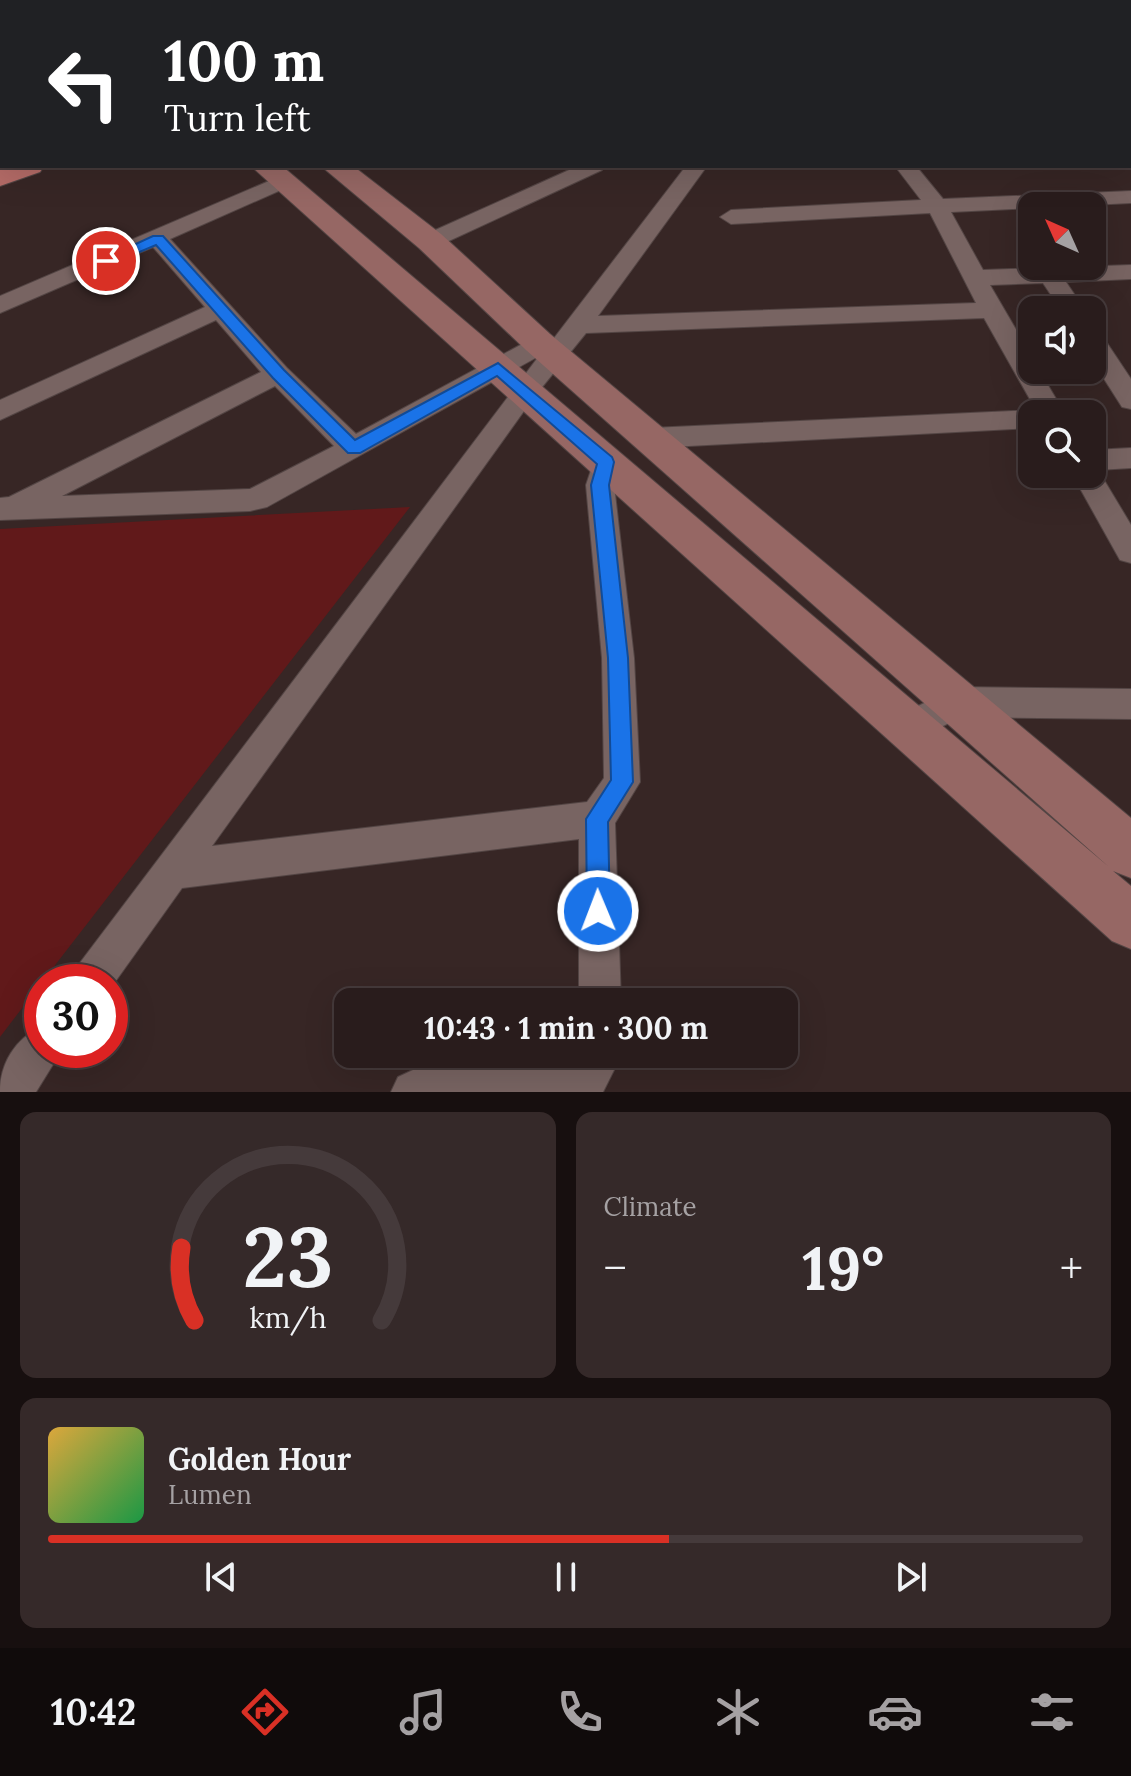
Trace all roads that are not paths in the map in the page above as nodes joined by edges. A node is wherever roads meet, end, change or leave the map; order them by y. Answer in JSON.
{"nodes":[{"id":1,"x":24,"y":168,"type":"edge"},
{"id":2,"x":338,"y":168,"type":"edge"},
{"id":3,"x":537,"y":168,"type":"edge"},
{"id":4,"x":590,"y":168,"type":"edge"},
{"id":5,"x":695,"y":168,"type":"edge"},
{"id":6,"x":907,"y":168,"type":"edge"},
{"id":7,"x":274,"y":174,"type":"edge"},
{"id":8,"x":0,"y":177,"type":"edge"},
{"id":9,"x":559,"y":182,"type":"junction"},
{"id":10,"x":1131,"y":197,"type":"edge"},
{"id":11,"x":937,"y":206,"type":"junction"},
{"id":12,"x":731,"y":217,"type":"dead end"},
{"id":13,"x":158,"y":239,"type":"junction"},
{"id":14,"x":430,"y":241,"type":"junction"},
{"id":15,"x":1131,"y":272,"type":"edge"},
{"id":16,"x":1106,"y":273,"type":"edge"},
{"id":17,"x":1018,"y":276,"type":"edge"},
{"id":18,"x":975,"y":278,"type":"junction"},
{"id":19,"x":0,"y":305,"type":"edge"},
{"id":20,"x":220,"y":309,"type":"junction"},
{"id":21,"x":992,"y":310,"type":"junction"},
{"id":22,"x":534,"y":356,"type":"junction"},
{"id":23,"x":1106,"y":362,"type":"edge"},
{"id":24,"x":278,"y":374,"type":"junction"},
{"id":25,"x":1044,"y":400,"type":"edge"},
{"id":26,"x":1131,"y":400,"type":"edge"},
{"id":27,"x":0,"y":411,"type":"edge"},
{"id":28,"x":1018,"y":419,"type":"edge"},
{"id":29,"x":651,"y":438,"type":"junction"},
{"id":30,"x":354,"y":449,"type":"junction"},
{"id":31,"x":1131,"y":458,"type":"edge"},
{"id":32,"x":1106,"y":459,"type":"edge"},
{"id":33,"x":606,"y":462,"type":"junction"},
{"id":34,"x":1094,"y":488,"type":"edge"},
{"id":35,"x":6,"y":508,"type":"edge"},
{"id":36,"x":1131,"y":551,"type":"edge"},
{"id":37,"x":1131,"y":704,"type":"edge"},
{"id":38,"x":933,"y":715,"type":"junction"},
{"id":39,"x":597,"y":819,"type":"junction"},
{"id":40,"x":1131,"y":852,"type":"edge"},
{"id":41,"x":173,"y":870,"type":"junction"},
{"id":42,"x":1131,"y":883,"type":"edge"},
{"id":43,"x":1088,"y":884,"type":"junction"},
{"id":44,"x":1131,"y":922,"type":"edge"},
{"id":45,"x":103,"y":964,"type":"edge"},
{"id":46,"x":600,"y":988,"type":"edge"},
{"id":47,"x":27,"y":1068,"type":"edge"},
{"id":48,"x":593,"y":1068,"type":"edge"},
{"id":49,"x":10,"y":1092,"type":"edge"},
{"id":50,"x":413,"y":1092,"type":"edge"}],
"edges":[{"from":1,"to":8,"type":"main road"},
{"from":2,"to":14,"type":"street"},
{"from":3,"to":9,"type":"street"},
{"from":4,"to":9,"type":"street"},
{"from":5,"to":22,"type":"street"},
{"from":6,"to":11,"type":"street"},
{"from":7,"to":13,"type":"street"},
{"from":7,"to":22,"type":"street"},
{"from":9,"to":14,"type":"street"},
{"from":10,"to":11,"type":"street"},
{"from":11,"to":12,"type":"street"},
{"from":11,"to":18,"type":"street"},
{"from":13,"to":19,"type":"street"},
{"from":13,"to":20,"type":"street"},
{"from":14,"to":22,"type":"street"},
{"from":15,"to":16,"type":"street"},
{"from":17,"to":18,"type":"street"},
{"from":18,"to":21,"type":"street"},
{"from":20,"to":24,"type":"street"},
{"from":20,"to":27,"type":"street"},
{"from":21,"to":22,"type":"street"},
{"from":21,"to":25,"type":"street"},
{"from":22,"to":29,"type":"street"},
{"from":22,"to":30,"type":"street"},
{"from":22,"to":33,"type":"street"},
{"from":22,"to":41,"type":"street"},
{"from":23,"to":26,"type":"street"},
{"from":24,"to":30,"type":"street"},
{"from":24,"to":35,"type":"street"},
{"from":28,"to":29,"type":"street"},
{"from":29,"to":38,"type":"street"},
{"from":30,"to":35,"type":"street"},
{"from":31,"to":32,"type":"street"},
{"from":33,"to":38,"type":"street"},
{"from":33,"to":39,"type":"street"},
{"from":34,"to":36,"type":"street"},
{"from":37,"to":38,"type":"street"},
{"from":38,"to":40,"type":"street"},
{"from":38,"to":43,"type":"street"},
{"from":39,"to":41,"type":"street"},
{"from":39,"to":46,"type":"street"},
{"from":41,"to":45,"type":"street"},
{"from":42,"to":43,"type":"street"},
{"from":43,"to":44,"type":"street"},
{"from":47,"to":49,"type":"street"},
{"from":48,"to":50,"type":"street"}]}
